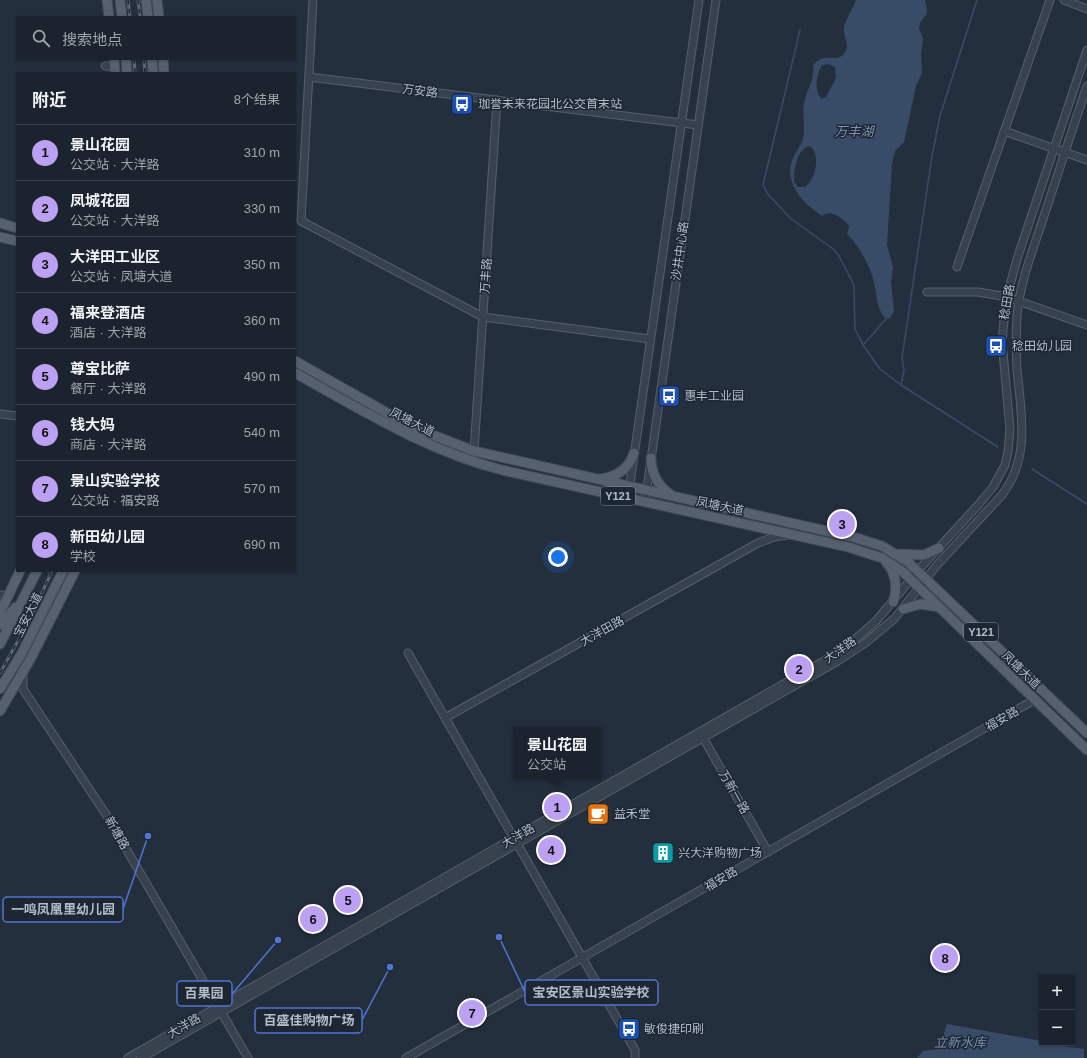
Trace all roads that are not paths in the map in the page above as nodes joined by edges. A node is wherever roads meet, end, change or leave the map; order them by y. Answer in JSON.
{"nodes":[{"id":1,"x":107,"y":0,"type":"edge"},
{"id":2,"x":120,"y":0,"type":"edge"},
{"id":3,"x":146,"y":0,"type":"edge"},
{"id":4,"x":157,"y":0,"type":"edge"},
{"id":5,"x":313,"y":0,"type":"edge"},
{"id":6,"x":698,"y":0,"type":"edge"},
{"id":7,"x":716,"y":0,"type":"edge"},
{"id":8,"x":1050,"y":0,"type":"edge"},
{"id":9,"x":1064,"y":0,"type":"edge"},
{"id":10,"x":1087,"y":8,"type":"edge"},
{"id":11,"x":109,"y":16,"type":"edge"},
{"id":12,"x":122,"y":16,"type":"edge"},
{"id":13,"x":148,"y":16,"type":"edge"},
{"id":14,"x":159,"y":16,"type":"edge"},
{"id":15,"x":1087,"y":50,"type":"edge"},
{"id":16,"x":126,"y":60,"type":"edge"},
{"id":17,"x":152,"y":60,"type":"edge"},
{"id":18,"x":163,"y":60,"type":"edge"},
{"id":19,"x":127,"y":72,"type":"edge"},
{"id":20,"x":153,"y":72,"type":"edge"},
{"id":21,"x":164,"y":72,"type":"edge"},
{"id":22,"x":309,"y":77,"type":"junction"},
{"id":23,"x":1087,"y":86,"type":"edge"},
{"id":24,"x":497,"y":100,"type":"junction"},
{"id":25,"x":681,"y":123,"type":"junction"},
{"id":26,"x":698,"y":125,"type":"junction"},
{"id":27,"x":1004,"y":131,"type":"junction"},
{"id":28,"x":1054,"y":148,"type":"junction"},
{"id":29,"x":1065,"y":152,"type":"junction"},
{"id":30,"x":1087,"y":160,"type":"edge"},
{"id":31,"x":0,"y":223,"type":"edge"},
{"id":32,"x":16,"y":228,"type":"edge"},
{"id":33,"x":0,"y":237,"type":"edge"},
{"id":34,"x":16,"y":241,"type":"edge"},
{"id":35,"x":957,"y":267,"type":"dead end"},
{"id":36,"x":927,"y":292,"type":"dead end"},
{"id":37,"x":1007,"y":297,"type":"junction"},
{"id":38,"x":1019,"y":300,"type":"junction"},
{"id":39,"x":483,"y":317,"type":"junction"},
{"id":40,"x":1087,"y":325,"type":"edge"},
{"id":41,"x":650,"y":339,"type":"junction"},
{"id":42,"x":296,"y":362,"type":"edge"},
{"id":43,"x":296,"y":374,"type":"edge"},
{"id":44,"x":0,"y":409,"type":"edge"},
{"id":45,"x":16,"y":412,"type":"edge"},
{"id":46,"x":0,"y":414,"type":"edge"},
{"id":47,"x":16,"y":416,"type":"edge"},
{"id":48,"x":474,"y":451,"type":"junction"},
{"id":49,"x":634,"y":453,"type":"junction"},
{"id":50,"x":651,"y":458,"type":"junction"},
{"id":51,"x":592,"y":479,"type":"junction"},
{"id":52,"x":629,"y":487,"type":"junction"},
{"id":53,"x":646,"y":491,"type":"junction"},
{"id":54,"x":676,"y":497,"type":"junction"},
{"id":55,"x":628,"y":498,"type":"junction"},
{"id":56,"x":645,"y":502,"type":"junction"},
{"id":57,"x":754,"y":526,"type":"junction"},
{"id":58,"x":794,"y":535,"type":"junction"},
{"id":59,"x":758,"y":543,"type":"junction"},
{"id":60,"x":939,"y":548,"type":"junction"},
{"id":61,"x":895,"y":554,"type":"junction"},
{"id":62,"x":882,"y":558,"type":"junction"},
{"id":63,"x":19,"y":572,"type":"edge"},
{"id":64,"x":37,"y":572,"type":"edge"},
{"id":65,"x":62,"y":572,"type":"edge"},
{"id":66,"x":74,"y":572,"type":"edge"},
{"id":67,"x":918,"y":572,"type":"junction"},
{"id":68,"x":926,"y":579,"type":"junction"},
{"id":69,"x":911,"y":580,"type":"junction"},
{"id":70,"x":920,"y":588,"type":"junction"},
{"id":71,"x":4,"y":596,"type":"edge"},
{"id":72,"x":24,"y":599,"type":"junction"},
{"id":73,"x":893,"y":602,"type":"junction"},
{"id":74,"x":940,"y":607,"type":"junction"},
{"id":75,"x":903,"y":609,"type":"junction"},
{"id":76,"x":0,"y":613,"type":"edge"},
{"id":77,"x":0,"y":624,"type":"edge"},
{"id":78,"x":0,"y":644,"type":"edge"},
{"id":79,"x":408,"y":653,"type":"dead end"},
{"id":80,"x":23,"y":672,"type":"junction"},
{"id":81,"x":0,"y":689,"type":"edge"},
{"id":82,"x":1034,"y":700,"type":"junction"},
{"id":83,"x":0,"y":711,"type":"edge"},
{"id":84,"x":446,"y":718,"type":"junction"},
{"id":85,"x":1087,"y":733,"type":"edge"},
{"id":86,"x":701,"y":735,"type":"junction"},
{"id":87,"x":1087,"y":750,"type":"edge"},
{"id":88,"x":516,"y":841,"type":"junction"},
{"id":89,"x":768,"y":852,"type":"junction"},
{"id":90,"x":583,"y":958,"type":"junction"},
{"id":91,"x":220,"y":1009,"type":"junction"},
{"id":92,"x":128,"y":1058,"type":"edge"},
{"id":93,"x":141,"y":1058,"type":"edge"},
{"id":94,"x":248,"y":1058,"type":"edge"},
{"id":95,"x":406,"y":1058,"type":"edge"},
{"id":96,"x":635,"y":1058,"type":"edge"}],
"edges":[{"from":1,"to":11,"type":"main road"},
{"from":2,"to":12,"type":"main road"},
{"from":3,"to":13,"type":"main road"},
{"from":4,"to":14,"type":"main road"},
{"from":5,"to":22,"type":"street"},
{"from":6,"to":25,"type":"street","name":"沙井中心路"},
{"from":7,"to":26,"type":"street","name":"沙井中心路"},
{"from":8,"to":27,"type":"street"},
{"from":9,"to":10,"type":"street"},
{"from":15,"to":28,"type":"street","name":"稔田路"},
{"from":16,"to":19,"type":"main road"},
{"from":17,"to":20,"type":"main road"},
{"from":18,"to":21,"type":"main road"},
{"from":22,"to":24,"type":"street","name":"万安路"},
{"from":22,"to":39,"type":"street"},
{"from":23,"to":29,"type":"street","name":"稔田路"},
{"from":24,"to":25,"type":"street","name":"万安路"},
{"from":24,"to":39,"type":"street","name":"万丰路"},
{"from":25,"to":26,"type":"street","name":"万安路"},
{"from":25,"to":41,"type":"street","name":"沙井中心路"},
{"from":26,"to":50,"type":"street","name":"沙井中心路"},
{"from":27,"to":28,"type":"street"},
{"from":27,"to":35,"type":"street"},
{"from":28,"to":29,"type":"street"},
{"from":28,"to":37,"type":"street","name":"稔田路"},
{"from":29,"to":30,"type":"street"},
{"from":29,"to":38,"type":"street","name":"稔田路"},
{"from":31,"to":32,"type":"main road"},
{"from":33,"to":34,"type":"main road"},
{"from":36,"to":37,"type":"street"},
{"from":37,"to":38,"type":"street"},
{"from":37,"to":60,"type":"street","name":"稔田路"},
{"from":38,"to":40,"type":"street"},
{"from":38,"to":68,"type":"street","name":"稔田路"},
{"from":39,"to":41,"type":"street"},
{"from":39,"to":48,"type":"street","name":"万丰路"},
{"from":41,"to":49,"type":"street","name":"沙井中心路"},
{"from":42,"to":48,"type":"main road","name":"凤塘大道","number":"Y121"},
{"from":43,"to":55,"type":"main road","name":"凤塘大道","number":"Y121"},
{"from":44,"to":45,"type":"street"},
{"from":46,"to":47,"type":"street"},
{"from":48,"to":51,"type":"main road","name":"凤塘大道","number":"Y121"},
{"from":49,"to":51,"type":"main road"},
{"from":49,"to":52,"type":"street","name":"沙井中心路"},
{"from":50,"to":53,"type":"street","name":"沙井中心路"},
{"from":50,"to":54,"type":"main road"},
{"from":51,"to":52,"type":"main road","name":"凤塘大道","number":"Y121"},
{"from":52,"to":53,"type":"main road","name":"凤塘大道","number":"Y121"},
{"from":52,"to":55,"type":"street","name":"沙井中心路"},
{"from":53,"to":54,"type":"main road","name":"凤塘大道","number":"Y121"},
{"from":53,"to":56,"type":"street","name":"沙井中心路"},
{"from":54,"to":61,"type":"main road","name":"凤塘大道","number":"Y121"},
{"from":55,"to":56,"type":"main road","name":"凤塘大道","number":"Y121"},
{"from":56,"to":57,"type":"main road","name":"凤塘大道","number":"Y121"},
{"from":57,"to":58,"type":"main road","name":"凤塘大道","number":"Y121"},
{"from":57,"to":59,"type":"street"},
{"from":58,"to":59,"type":"street","name":"大洋田路"},
{"from":58,"to":62,"type":"main road","name":"凤塘大道","number":"Y121"},
{"from":59,"to":84,"type":"street","name":"大洋田路"},
{"from":60,"to":61,"type":"main road"},
{"from":60,"to":67,"type":"street","name":"稔田路"},
{"from":61,"to":67,"type":"main road","name":"凤塘大道","number":"Y121"},
{"from":62,"to":69,"type":"main road","name":"凤塘大道","number":"Y121"},
{"from":62,"to":73,"type":"main road"},
{"from":63,"to":71,"type":"main road"},
{"from":64,"to":72,"type":"main road","name":"宝安大道"},
{"from":65,"to":81,"type":"main road","name":"宝安大道"},
{"from":66,"to":80,"type":"main road"},
{"from":67,"to":68,"type":"main road","name":"凤塘大道","number":"Y121"},
{"from":67,"to":69,"type":"street","name":"稔田路"},
{"from":68,"to":70,"type":"street","name":"稔田路"},
{"from":68,"to":85,"type":"main road","name":"凤塘大道","number":"Y121"},
{"from":69,"to":70,"type":"main road","name":"凤塘大道","number":"Y121"},
{"from":69,"to":73,"type":"street","name":"大洋路"},
{"from":70,"to":74,"type":"main road","name":"凤塘大道","number":"Y121"},
{"from":70,"to":75,"type":"street","name":"大洋路"},
{"from":71,"to":76,"type":"main road"},
{"from":72,"to":77,"type":"main road"},
{"from":72,"to":78,"type":"main road","name":"宝安大道"},
{"from":73,"to":86,"type":"street","name":"大洋路"},
{"from":74,"to":75,"type":"main road"},
{"from":74,"to":82,"type":"main road","name":"凤塘大道","number":"Y121"},
{"from":75,"to":86,"type":"street","name":"大洋路"},
{"from":79,"to":84,"type":"street"},
{"from":80,"to":83,"type":"main road"},
{"from":80,"to":91,"type":"street","name":"新塘路"},
{"from":82,"to":87,"type":"main road","name":"凤塘大道","number":"Y121"},
{"from":82,"to":89,"type":"street","name":"福安路"},
{"from":84,"to":88,"type":"street"},
{"from":86,"to":88,"type":"street","name":"大洋路"},
{"from":86,"to":89,"type":"street","name":"万新一路"},
{"from":88,"to":90,"type":"street"},
{"from":88,"to":91,"type":"street","name":"大洋路"},
{"from":89,"to":90,"type":"street","name":"福安路"},
{"from":90,"to":95,"type":"street","name":"福安路"},
{"from":90,"to":96,"type":"street"},
{"from":91,"to":92,"type":"street","name":"大洋路"},
{"from":91,"to":93,"type":"street","name":"大洋路"},
{"from":91,"to":94,"type":"street","name":"新塘路"}]}
